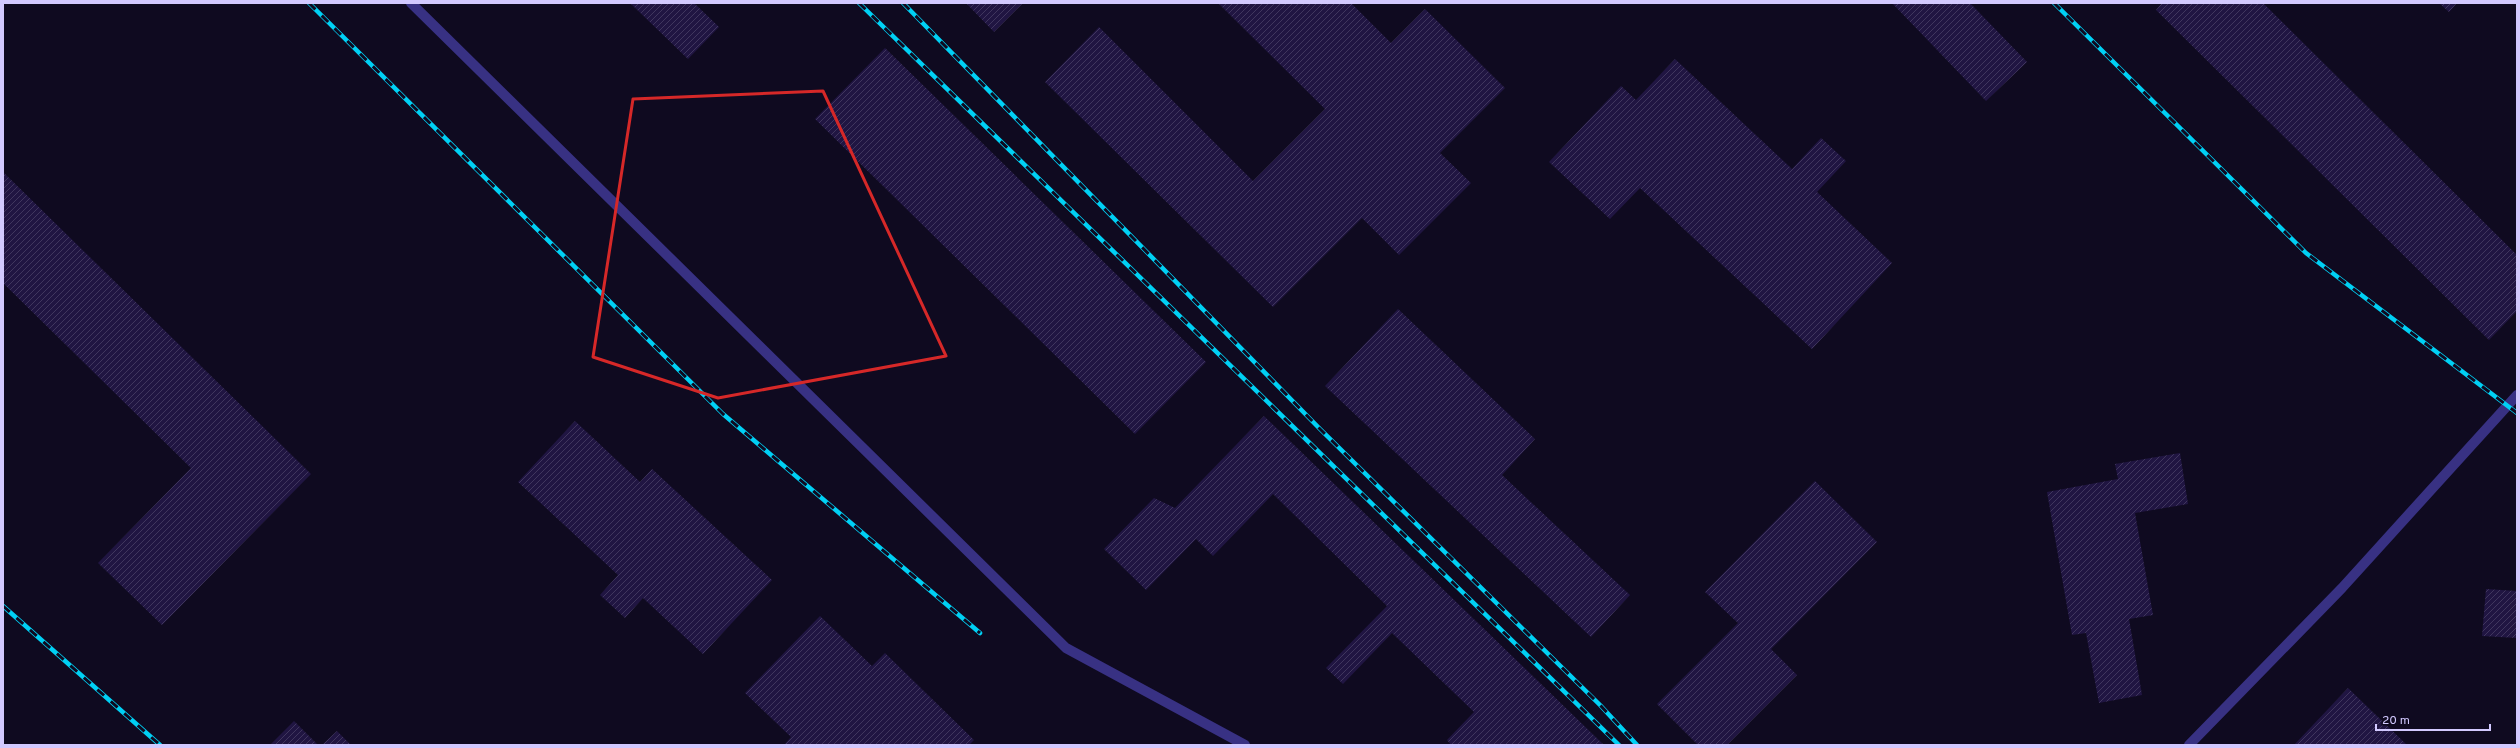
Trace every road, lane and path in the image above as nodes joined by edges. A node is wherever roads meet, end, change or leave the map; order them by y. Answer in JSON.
{"nodes":[{"id":1,"x":411,"y":3,"type":"edge"},
{"id":2,"x":2517,"y":395,"type":"edge"},
{"id":3,"x":1245,"y":745,"type":"edge"},
{"id":4,"x":2189,"y":745,"type":"edge"}],
"edges":[{"from":1,"to":3,"type":"lane"},
{"from":2,"to":4,"type":"lane"}]}
